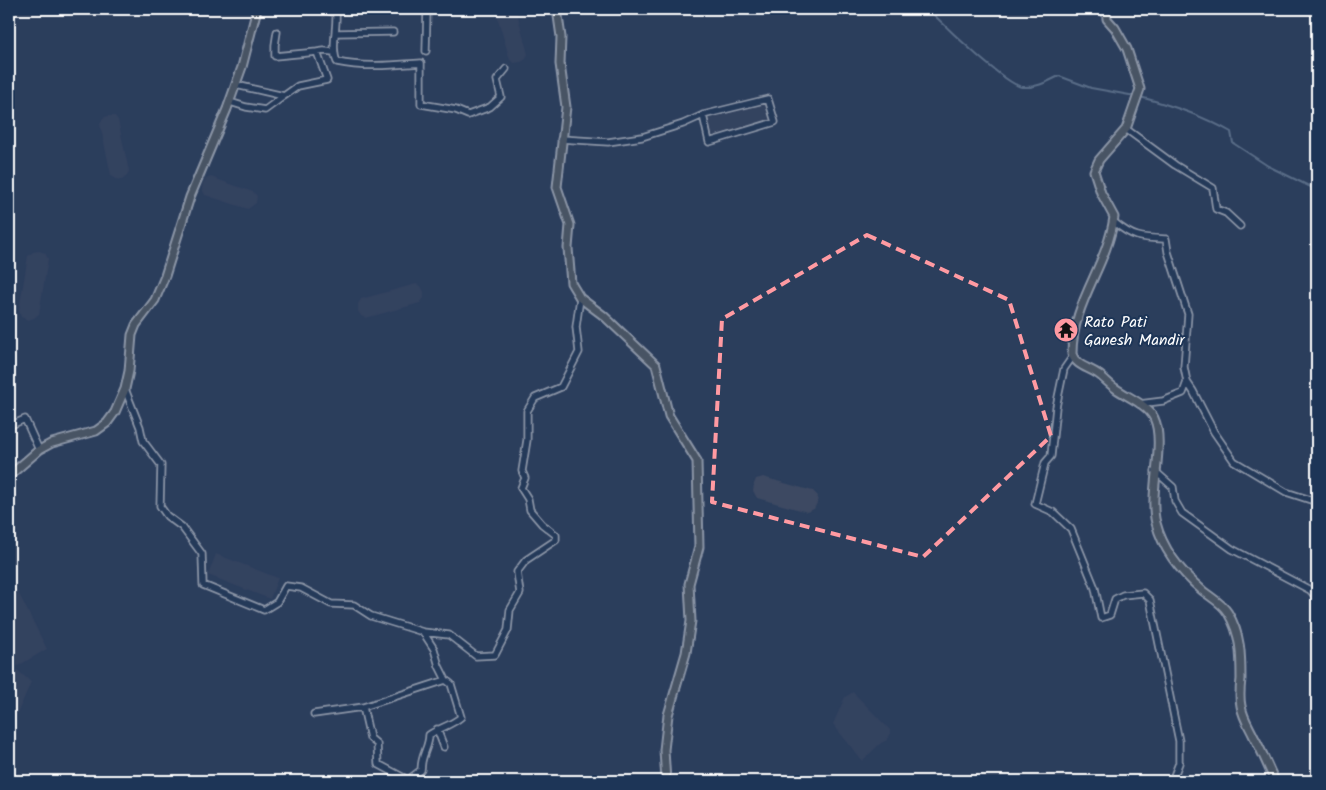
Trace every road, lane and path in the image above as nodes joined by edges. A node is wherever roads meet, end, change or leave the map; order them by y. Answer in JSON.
{"nodes":[{"id":1,"x":257,"y":9,"type":"edge"},
{"id":2,"x":322,"y":9,"type":"edge"},
{"id":3,"x":344,"y":9,"type":"edge"},
{"id":4,"x":427,"y":9,"type":"edge"},
{"id":5,"x":557,"y":9,"type":"edge"},
{"id":6,"x":1106,"y":9,"type":"edge"},
{"id":7,"x":336,"y":13,"type":"junction"},
{"id":8,"x":277,"y":32,"type":"dead end"},
{"id":9,"x":336,"y":32,"type":"junction"},
{"id":10,"x":393,"y":32,"type":"dead end"},
{"id":11,"x":426,"y":51,"type":"dead end"},
{"id":12,"x":316,"y":52,"type":"junction"},
{"id":13,"x":334,"y":52,"type":"junction"},
{"id":14,"x":506,"y":69,"type":"dead end"},
{"id":15,"x":236,"y":85,"type":"junction"},
{"id":16,"x":284,"y":96,"type":"junction"},
{"id":17,"x":230,"y":102,"type":"junction"},
{"id":18,"x":703,"y":115,"type":"junction"},
{"id":19,"x":1126,"y":129,"type":"junction"},
{"id":20,"x":561,"y":139,"type":"junction"},
{"id":21,"x":1114,"y":222,"type":"junction"},
{"id":22,"x":1240,"y":226,"type":"dead end"},
{"id":23,"x":580,"y":298,"type":"junction"},
{"id":24,"x":1073,"y":356,"type":"junction"},
{"id":25,"x":1187,"y":382,"type":"junction"},
{"id":26,"x":125,"y":389,"type":"junction"},
{"id":27,"x":1139,"y":404,"type":"junction"},
{"id":28,"x":9,"y":426,"type":"edge"},
{"id":29,"x":39,"y":450,"type":"junction"},
{"id":30,"x":1155,"y":471,"type":"junction"},
{"id":31,"x":9,"y":476,"type":"edge"},
{"id":32,"x":1317,"y":502,"type":"edge"},
{"id":33,"x":1317,"y":598,"type":"edge"},
{"id":34,"x":423,"y":632,"type":"junction"},
{"id":35,"x":446,"y":680,"type":"junction"},
{"id":36,"x":363,"y":707,"type":"junction"},
{"id":37,"x":314,"y":714,"type":"dead end"},
{"id":38,"x":437,"y":729,"type":"junction"},
{"id":39,"x":444,"y":747,"type":"dead end"},
{"id":40,"x":666,"y":781,"type":"edge"},
{"id":41,"x":1172,"y":781,"type":"edge"},
{"id":42,"x":1275,"y":781,"type":"edge"}],
"edges":[{"from":1,"to":15,"type":"main road"},
{"from":2,"to":7,"type":"street"},
{"from":3,"to":7,"type":"street"},
{"from":4,"to":11,"type":"street"},
{"from":5,"to":20,"type":"main road"},
{"from":6,"to":19,"type":"main road"},
{"from":7,"to":9,"type":"street"},
{"from":8,"to":12,"type":"street"},
{"from":9,"to":10,"type":"street"},
{"from":9,"to":13,"type":"street"},
{"from":12,"to":13,"type":"street"},
{"from":12,"to":16,"type":"street"},
{"from":13,"to":14,"type":"street"},
{"from":15,"to":16,"type":"street"},
{"from":15,"to":17,"type":"main road"},
{"from":16,"to":17,"type":"street"},
{"from":17,"to":26,"type":"main road"},
{"from":18,"to":18,"type":"street"},
{"from":18,"to":20,"type":"street"},
{"from":19,"to":21,"type":"main road"},
{"from":19,"to":22,"type":"street"},
{"from":20,"to":23,"type":"main road"},
{"from":21,"to":24,"type":"main road"},
{"from":21,"to":25,"type":"street"},
{"from":23,"to":34,"type":"street"},
{"from":23,"to":40,"type":"main road"},
{"from":24,"to":27,"type":"main road"},
{"from":24,"to":41,"type":"street"},
{"from":25,"to":27,"type":"street"},
{"from":25,"to":32,"type":"street"},
{"from":26,"to":29,"type":"main road"},
{"from":26,"to":34,"type":"street"},
{"from":27,"to":30,"type":"main road"},
{"from":28,"to":29,"type":"street"},
{"from":29,"to":31,"type":"main road"},
{"from":30,"to":33,"type":"street"},
{"from":30,"to":42,"type":"main road"},
{"from":34,"to":35,"type":"street"},
{"from":35,"to":36,"type":"street"},
{"from":35,"to":38,"type":"street"},
{"from":36,"to":37,"type":"street"},
{"from":36,"to":38,"type":"street"},
{"from":38,"to":39,"type":"street"}]}
